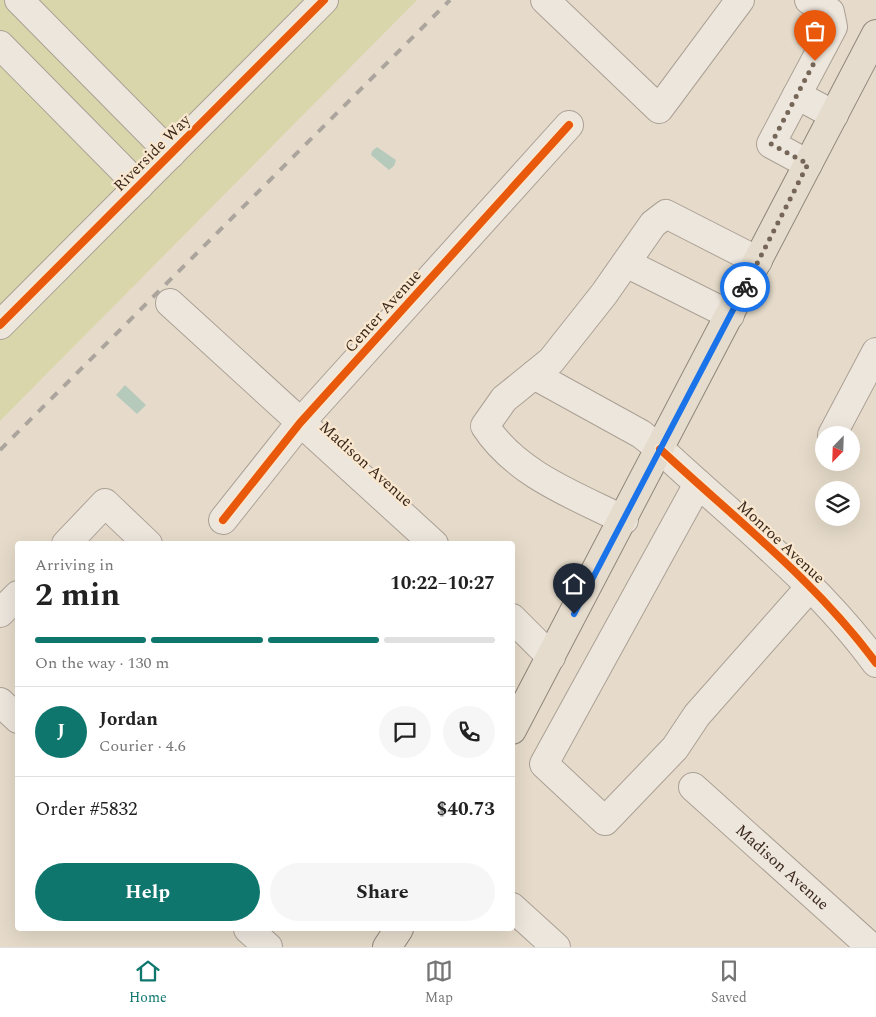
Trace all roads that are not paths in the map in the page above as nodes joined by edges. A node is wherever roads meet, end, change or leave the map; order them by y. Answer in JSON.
{"nodes":[{"id":1,"x":19,"y":0,"type":"edge"},
{"id":2,"x":324,"y":0,"type":"edge"},
{"id":3,"x":545,"y":0,"type":"edge"},
{"id":4,"x":740,"y":0,"type":"edge"},
{"id":5,"x":825,"y":3,"type":"edge"},
{"id":6,"x":876,"y":34,"type":"edge"},
{"id":7,"x":0,"y":45,"type":"edge"},
{"id":8,"x":797,"y":95,"type":"junction"},
{"id":9,"x":834,"y":115,"type":"junction"},
{"id":10,"x":569,"y":125,"type":"dead end"},
{"id":11,"x":171,"y":154,"type":"junction"},
{"id":12,"x":808,"y":164,"type":"junction"},
{"id":13,"x":139,"y":186,"type":"junction"},
{"id":14,"x":758,"y":261,"type":"junction"},
{"id":15,"x":626,"y":263,"type":"junction"},
{"id":16,"x":170,"y":303,"type":"dead end"},
{"id":17,"x":730,"y":315,"type":"junction"},
{"id":18,"x":0,"y":325,"type":"edge"},
{"id":19,"x":876,"y":352,"type":"edge"},
{"id":20,"x":534,"y":375,"type":"junction"},
{"id":21,"x":300,"y":423,"type":"junction"},
{"id":22,"x":837,"y":426,"type":"edge"},
{"id":23,"x":660,"y":449,"type":"junction"},
{"id":24,"x":698,"y":484,"type":"junction"},
{"id":25,"x":223,"y":520,"type":"dead end"},
{"id":26,"x":624,"y":520,"type":"junction"},
{"id":27,"x":69,"y":541,"type":"edge"},
{"id":28,"x":145,"y":541,"type":"edge"},
{"id":29,"x":431,"y":541,"type":"edge"},
{"id":30,"x":810,"y":587,"type":"junction"},
{"id":31,"x":15,"y":598,"type":"edge"},
{"id":32,"x":0,"y":613,"type":"edge"},
{"id":33,"x":515,"y":621,"type":"edge"},
{"id":34,"x":551,"y":657,"type":"junction"},
{"id":35,"x":876,"y":663,"type":"edge"},
{"id":36,"x":0,"y":702,"type":"edge"},
{"id":37,"x":15,"y":715,"type":"edge"},
{"id":38,"x":515,"y":724,"type":"edge"},
{"id":39,"x":693,"y":787,"type":"dead end"},
{"id":40,"x":515,"y":910,"type":"edge"},
{"id":41,"x":250,"y":931,"type":"edge"},
{"id":42,"x":397,"y":931,"type":"edge"},
{"id":43,"x":268,"y":947,"type":"edge"},
{"id":44,"x":387,"y":947,"type":"edge"},
{"id":45,"x":556,"y":947,"type":"edge"},
{"id":46,"x":871,"y":947,"type":"edge"}],
"edges":[{"from":1,"to":11,"type":"street"},
{"from":2,"to":11,"type":"street","name":"Riverside Way"},
{"from":3,"to":4,"type":"street"},
{"from":5,"to":8,"type":"street"},
{"from":6,"to":9,"type":"main road"},
{"from":7,"to":13,"type":"street"},
{"from":8,"to":9,"type":"street"},
{"from":8,"to":12,"type":"street"},
{"from":9,"to":12,"type":"main road"},
{"from":10,"to":21,"type":"street","name":"Center Avenue"},
{"from":11,"to":13,"type":"street","name":"Riverside Way"},
{"from":12,"to":14,"type":"main road"},
{"from":13,"to":18,"type":"street","name":"Riverside Way"},
{"from":14,"to":15,"type":"street"},
{"from":14,"to":17,"type":"main road"},
{"from":15,"to":17,"type":"street"},
{"from":15,"to":20,"type":"street"},
{"from":16,"to":21,"type":"street","name":"Madison Avenue"},
{"from":17,"to":23,"type":"main road"},
{"from":19,"to":22,"type":"street"},
{"from":20,"to":23,"type":"street","name":"Monroe Avenue"},
{"from":20,"to":26,"type":"street"},
{"from":21,"to":25,"type":"street","name":"Center Avenue"},
{"from":21,"to":29,"type":"street","name":"Madison Avenue"},
{"from":23,"to":24,"type":"street","name":"Monroe Avenue"},
{"from":23,"to":26,"type":"main road"},
{"from":24,"to":30,"type":"street","name":"Monroe Avenue"},
{"from":24,"to":30,"type":"street"},
{"from":26,"to":34,"type":"main road"},
{"from":27,"to":28,"type":"street"},
{"from":30,"to":35,"type":"street","name":"Monroe Avenue"},
{"from":31,"to":32,"type":"street"},
{"from":33,"to":34,"type":"street"},
{"from":34,"to":38,"type":"main road"},
{"from":36,"to":37,"type":"street"},
{"from":39,"to":46,"type":"street","name":"Madison Avenue"},
{"from":40,"to":45,"type":"street"},
{"from":41,"to":43,"type":"street"},
{"from":42,"to":44,"type":"main road"}]}
